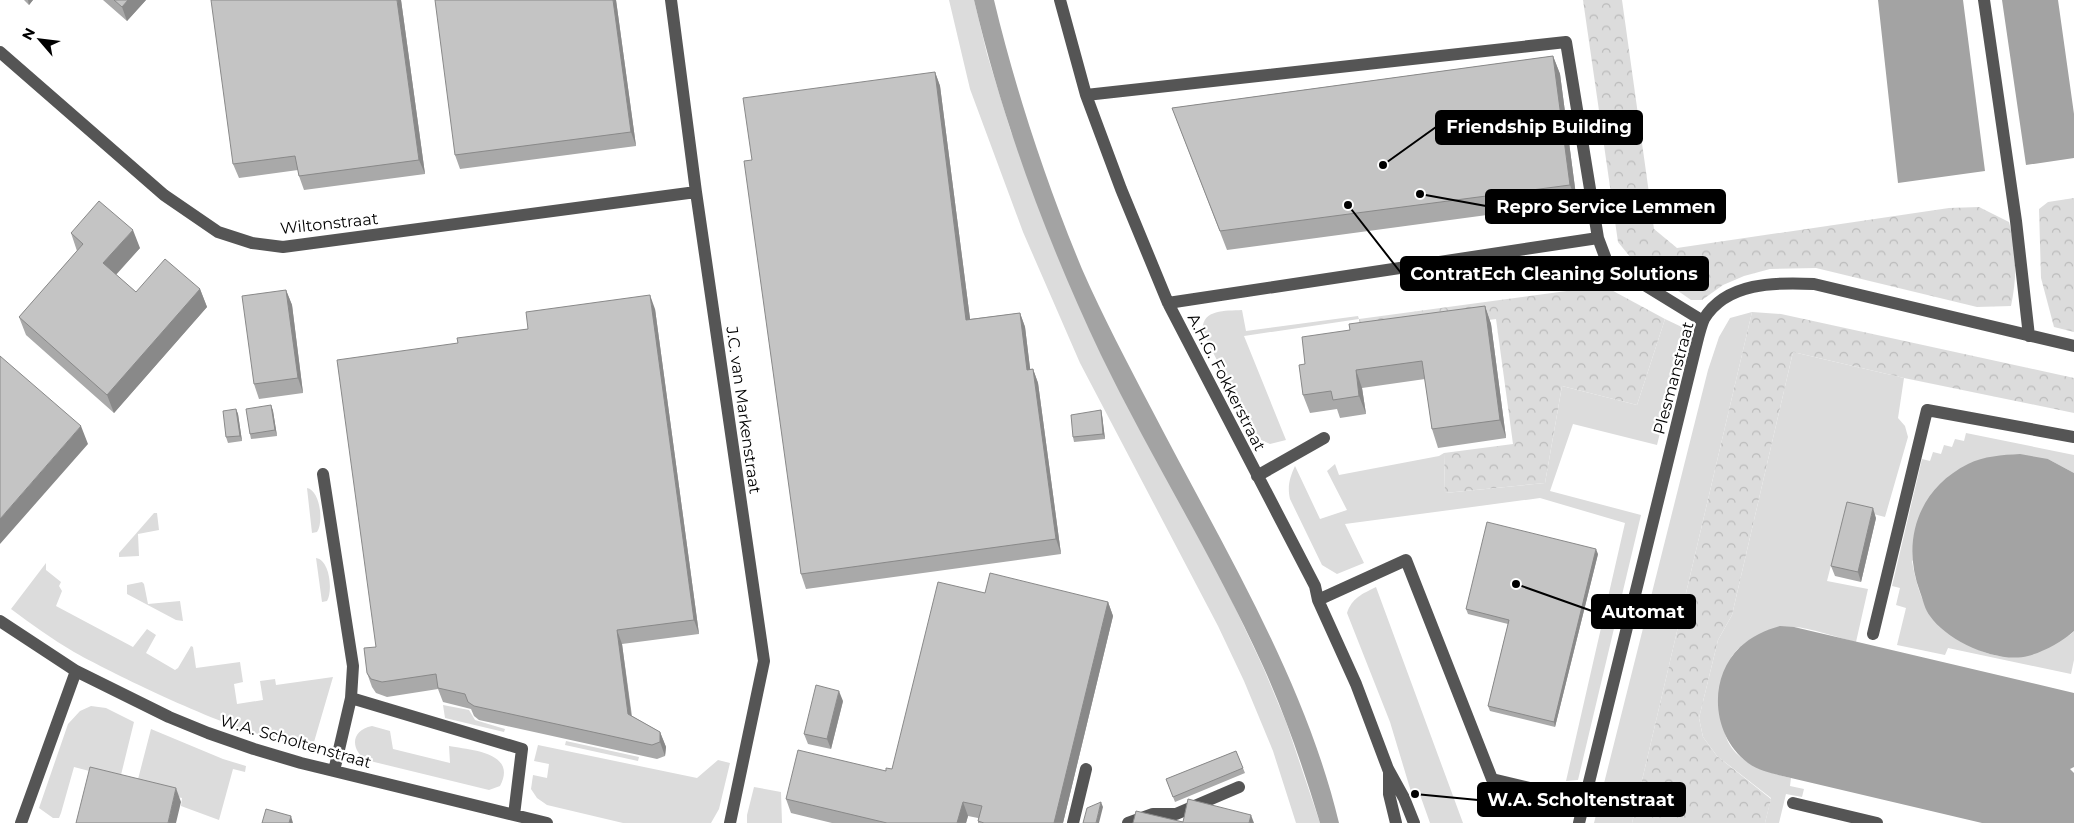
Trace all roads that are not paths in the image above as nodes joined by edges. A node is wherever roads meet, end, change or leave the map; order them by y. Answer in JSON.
{"nodes":[{"id":1,"x":671,"y":0,"type":"edge"},
{"id":2,"x":1060,"y":0,"type":"edge"},
{"id":3,"x":1984,"y":0,"type":"edge"},
{"id":4,"x":0,"y":52,"type":"edge"},
{"id":5,"x":1086,"y":95,"type":"junction"},
{"id":6,"x":696,"y":192,"type":"junction"},
{"id":7,"x":1598,"y":238,"type":"junction"},
{"id":8,"x":1168,"y":303,"type":"junction"},
{"id":9,"x":1703,"y":321,"type":"junction"},
{"id":10,"x":2029,"y":336,"type":"junction"},
{"id":11,"x":2074,"y":346,"type":"edge"},
{"id":12,"x":2074,"y":437,"type":"edge"},
{"id":13,"x":1324,"y":438,"type":"dead end"},
{"id":14,"x":323,"y":474,"type":"dead end"},
{"id":15,"x":1257,"y":476,"type":"junction"},
{"id":16,"x":1318,"y":600,"type":"junction"},
{"id":17,"x":0,"y":621,"type":"edge"},
{"id":18,"x":1872,"y":634,"type":"dead end"},
{"id":19,"x":76,"y":671,"type":"junction"},
{"id":20,"x":351,"y":698,"type":"junction"},
{"id":21,"x":1086,"y":769,"type":"dead end"},
{"id":22,"x":1388,"y":769,"type":"junction"},
{"id":23,"x":334,"y":771,"type":"junction"},
{"id":24,"x":1239,"y":788,"type":"dead end"},
{"id":25,"x":1584,"y":801,"type":"junction"},
{"id":26,"x":1792,"y":803,"type":"dead end"},
{"id":27,"x":514,"y":815,"type":"junction"},
{"id":28,"x":21,"y":823,"type":"edge"},
{"id":29,"x":547,"y":823,"type":"edge"},
{"id":30,"x":730,"y":823,"type":"edge"},
{"id":31,"x":1073,"y":823,"type":"edge"},
{"id":32,"x":1128,"y":823,"type":"edge"},
{"id":33,"x":1396,"y":823,"type":"edge"},
{"id":34,"x":1414,"y":823,"type":"edge"},
{"id":35,"x":1579,"y":823,"type":"edge"},
{"id":36,"x":1878,"y":823,"type":"edge"}],
"edges":[{"from":1,"to":6,"type":"street","name":"J.C. van Markenstraat"},
{"from":2,"to":5,"type":"street","name":"A.H.G. Fokkerstraat"},
{"from":3,"to":10,"type":"street"},
{"from":4,"to":6,"type":"street","name":"Wiltonstraat"},
{"from":5,"to":7,"type":"street"},
{"from":5,"to":8,"type":"street","name":"A.H.G. Fokkerstraat"},
{"from":6,"to":30,"type":"street","name":"J.C. van Markenstraat"},
{"from":7,"to":8,"type":"street"},
{"from":7,"to":9,"type":"street"},
{"from":8,"to":15,"type":"street","name":"A.H.G. Fokkerstraat"},
{"from":9,"to":10,"type":"street","name":"Plesmanstraat"},
{"from":9,"to":25,"type":"street","name":"Plesmanstraat"},
{"from":10,"to":11,"type":"street","name":"Plesmanstraat"},
{"from":12,"to":18,"type":"street"},
{"from":13,"to":15,"type":"street"},
{"from":14,"to":20,"type":"street"},
{"from":15,"to":16,"type":"street","name":"A.H.G. Fokkerstraat"},
{"from":16,"to":22,"type":"street","name":"A.H.G. Fokkerstraat"},
{"from":16,"to":25,"type":"street"},
{"from":17,"to":19,"type":"street","name":"W.A. Scholtenstraat"},
{"from":19,"to":23,"type":"street","name":"W.A. Scholtenstraat"},
{"from":19,"to":28,"type":"street"},
{"from":20,"to":23,"type":"street"},
{"from":20,"to":27,"type":"street"},
{"from":21,"to":31,"type":"street"},
{"from":22,"to":33,"type":"street","name":"A.H.G. Fokkerstraat"},
{"from":22,"to":34,"type":"street","name":"A.H.G. Fokkerstraat"},
{"from":23,"to":27,"type":"street","name":"W.A. Scholtenstraat"},
{"from":24,"to":32,"type":"street"},
{"from":25,"to":35,"type":"street","name":"Plesmanstraat"},
{"from":26,"to":36,"type":"street"},
{"from":27,"to":29,"type":"street","name":"W.A. Scholtenstraat"}]}
